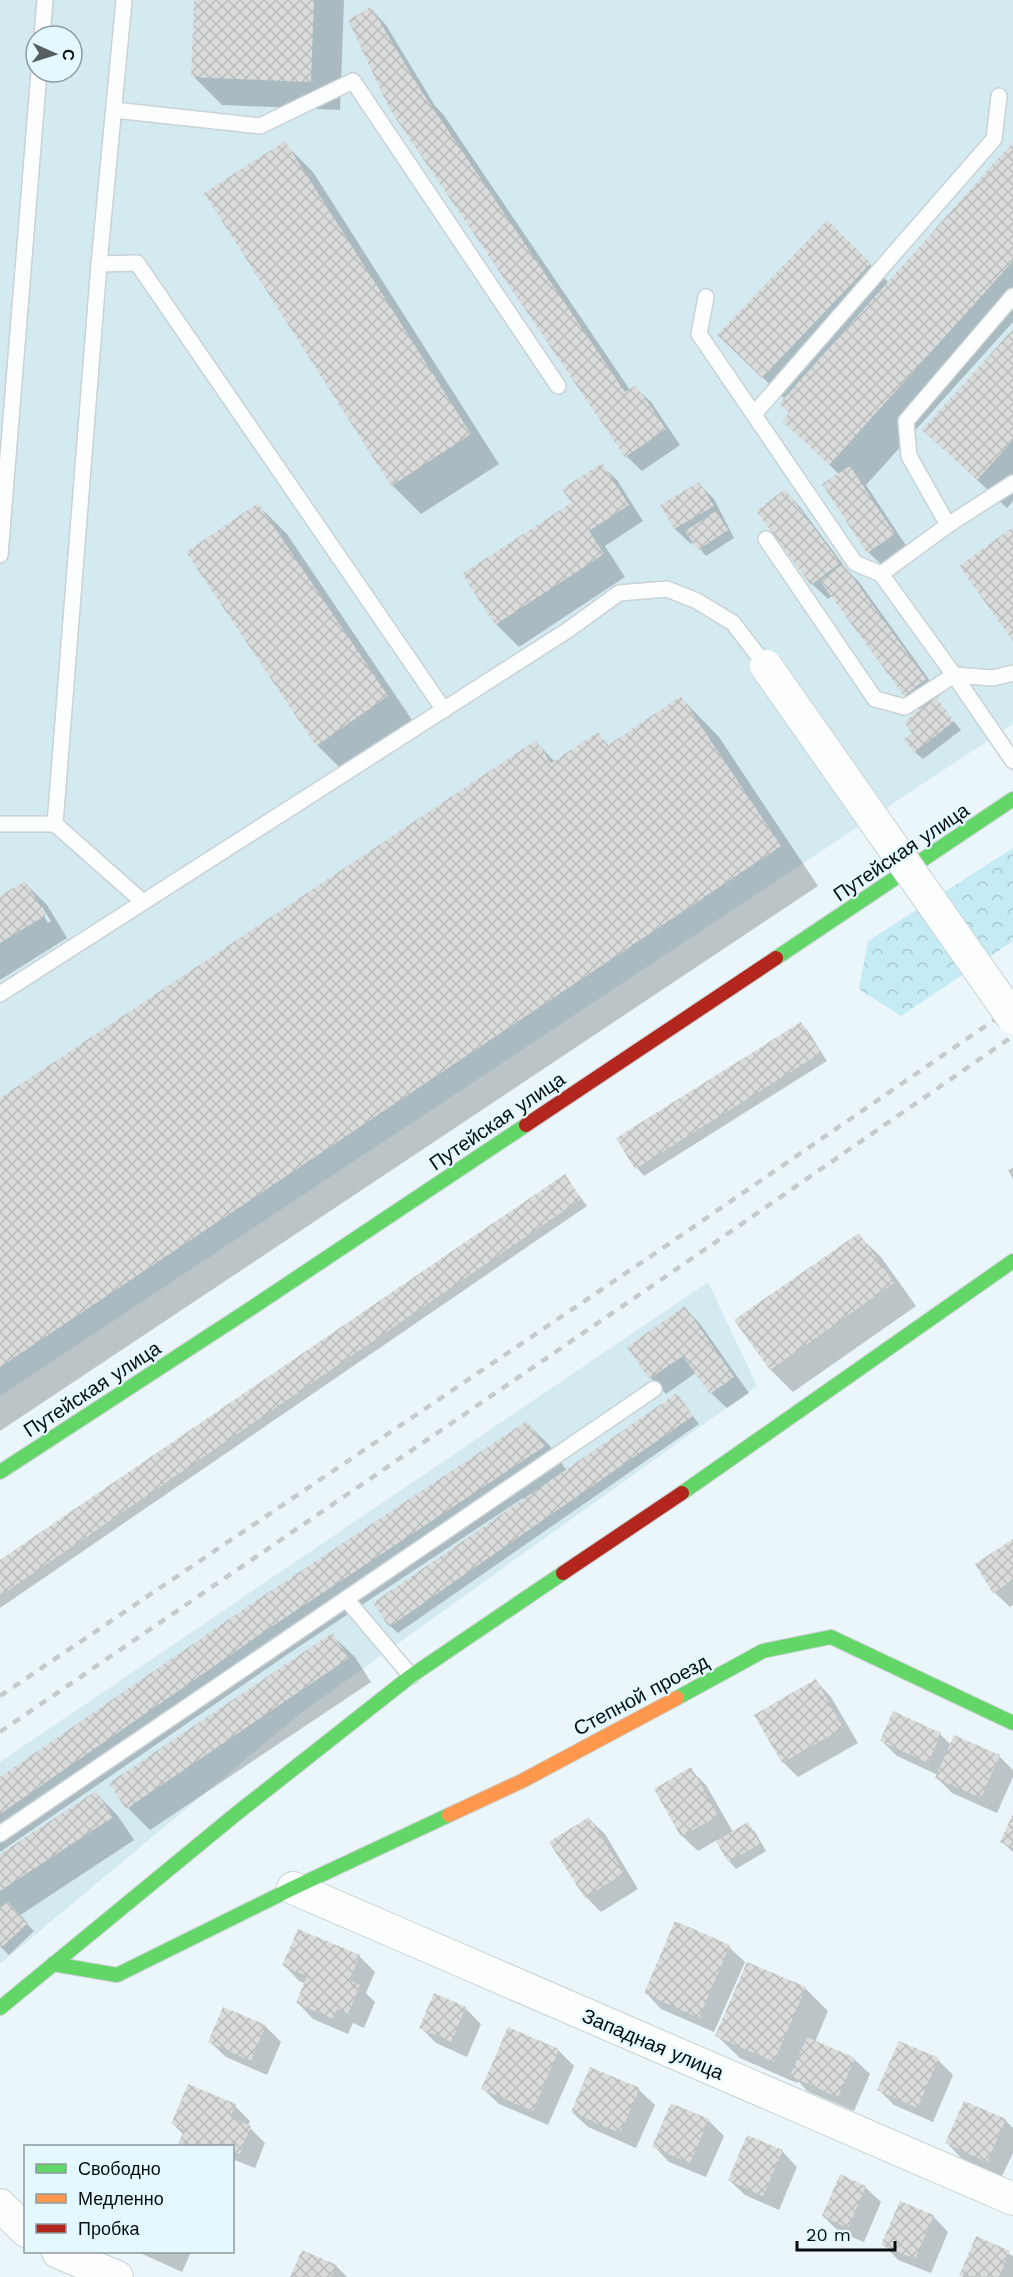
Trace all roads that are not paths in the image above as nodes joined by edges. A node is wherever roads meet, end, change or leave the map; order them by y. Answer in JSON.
{"nodes":[{"id":1,"x":45,"y":0,"type":"edge"},
{"id":2,"x":124,"y":0,"type":"edge"},
{"id":3,"x":43,"y":24,"type":"edge"},
{"id":4,"x":38,"y":84,"type":"edge"},
{"id":5,"x":999,"y":96,"type":"dead end"},
{"id":6,"x":114,"y":110,"type":"junction"},
{"id":7,"x":99,"y":264,"type":"junction"},
{"id":8,"x":1013,"y":296,"type":"edge"},
{"id":9,"x":706,"y":297,"type":"dead end"},
{"id":10,"x":558,"y":386,"type":"dead end"},
{"id":11,"x":754,"y":414,"type":"junction"},
{"id":12,"x":1013,"y":483,"type":"edge"},
{"id":13,"x":948,"y":525,"type":"junction"},
{"id":14,"x":766,"y":539,"type":"dead end"},
{"id":15,"x":0,"y":555,"type":"edge"},
{"id":16,"x":880,"y":574,"type":"junction"},
{"id":17,"x":766,"y":666,"type":"joint"},
{"id":18,"x":1013,"y":673,"type":"edge"},
{"id":19,"x":954,"y":675,"type":"junction"},
{"id":20,"x":444,"y":710,"type":"junction"},
{"id":21,"x":1013,"y":761,"type":"edge"},
{"id":22,"x":1013,"y":800,"type":"edge"},
{"id":23,"x":0,"y":824,"type":"edge"},
{"id":24,"x":56,"y":824,"type":"junction"},
{"id":25,"x":143,"y":902,"type":"junction"},
{"id":26,"x":0,"y":993,"type":"edge"},
{"id":27,"x":1013,"y":1018,"type":"edge"},
{"id":28,"x":1013,"y":1261,"type":"edge"},
{"id":29,"x":654,"y":1389,"type":"dead end"},
{"id":30,"x":0,"y":1472,"type":"edge"},
{"id":31,"x":346,"y":1599,"type":"junction"},
{"id":32,"x":411,"y":1676,"type":"junction"},
{"id":33,"x":1013,"y":1723,"type":"edge"},
{"id":34,"x":0,"y":1834,"type":"edge"},
{"id":35,"x":293,"y":1888,"type":"junction"},
{"id":36,"x":53,"y":1964,"type":"junction"},
{"id":37,"x":3,"y":2000,"type":"edge"},
{"id":38,"x":1013,"y":2199,"type":"edge"},
{"id":39,"x":0,"y":2205,"type":"edge"},
{"id":40,"x":24,"y":2229,"type":"edge"},
{"id":41,"x":60,"y":2253,"type":"edge"},
{"id":42,"x":117,"y":2277,"type":"edge"}],
"edges":[{"from":1,"to":3,"type":"lane"},
{"from":2,"to":6,"type":"lane"},
{"from":4,"to":15,"type":"lane"},
{"from":5,"to":11,"type":"lane"},
{"from":6,"to":7,"type":"lane"},
{"from":6,"to":10,"type":"lane"},
{"from":7,"to":20,"type":"lane"},
{"from":7,"to":24,"type":"lane"},
{"from":8,"to":13,"type":"lane"},
{"from":9,"to":11,"type":"lane"},
{"from":11,"to":16,"type":"lane"},
{"from":12,"to":13,"type":"lane"},
{"from":13,"to":16,"type":"lane"},
{"from":14,"to":19,"type":"lane"},
{"from":16,"to":19,"type":"lane"},
{"from":17,"to":20,"type":"lane"},
{"from":17,"to":27,"type":"street","bridge":true},
{"from":18,"to":19,"type":"lane"},
{"from":19,"to":21,"type":"lane"},
{"from":20,"to":25,"type":"lane"},
{"from":22,"to":30,"type":"main road","name":"Путейская улица"},
{"from":23,"to":24,"type":"lane"},
{"from":24,"to":25,"type":"lane"},
{"from":25,"to":26,"type":"lane"},
{"from":28,"to":32,"type":"main road"},
{"from":29,"to":31,"type":"lane"},
{"from":31,"to":32,"type":"lane"},
{"from":31,"to":34,"type":"lane"},
{"from":32,"to":36,"type":"main road"},
{"from":33,"to":35,"type":"main road","name":"Степной проезд"},
{"from":35,"to":36,"type":"main road","name":"Степной проезд"},
{"from":35,"to":38,"type":"street","name":"Западная улица"},
{"from":36,"to":37,"type":"main road"},
{"from":39,"to":40,"type":"street"},
{"from":41,"to":42,"type":"street"}]}
